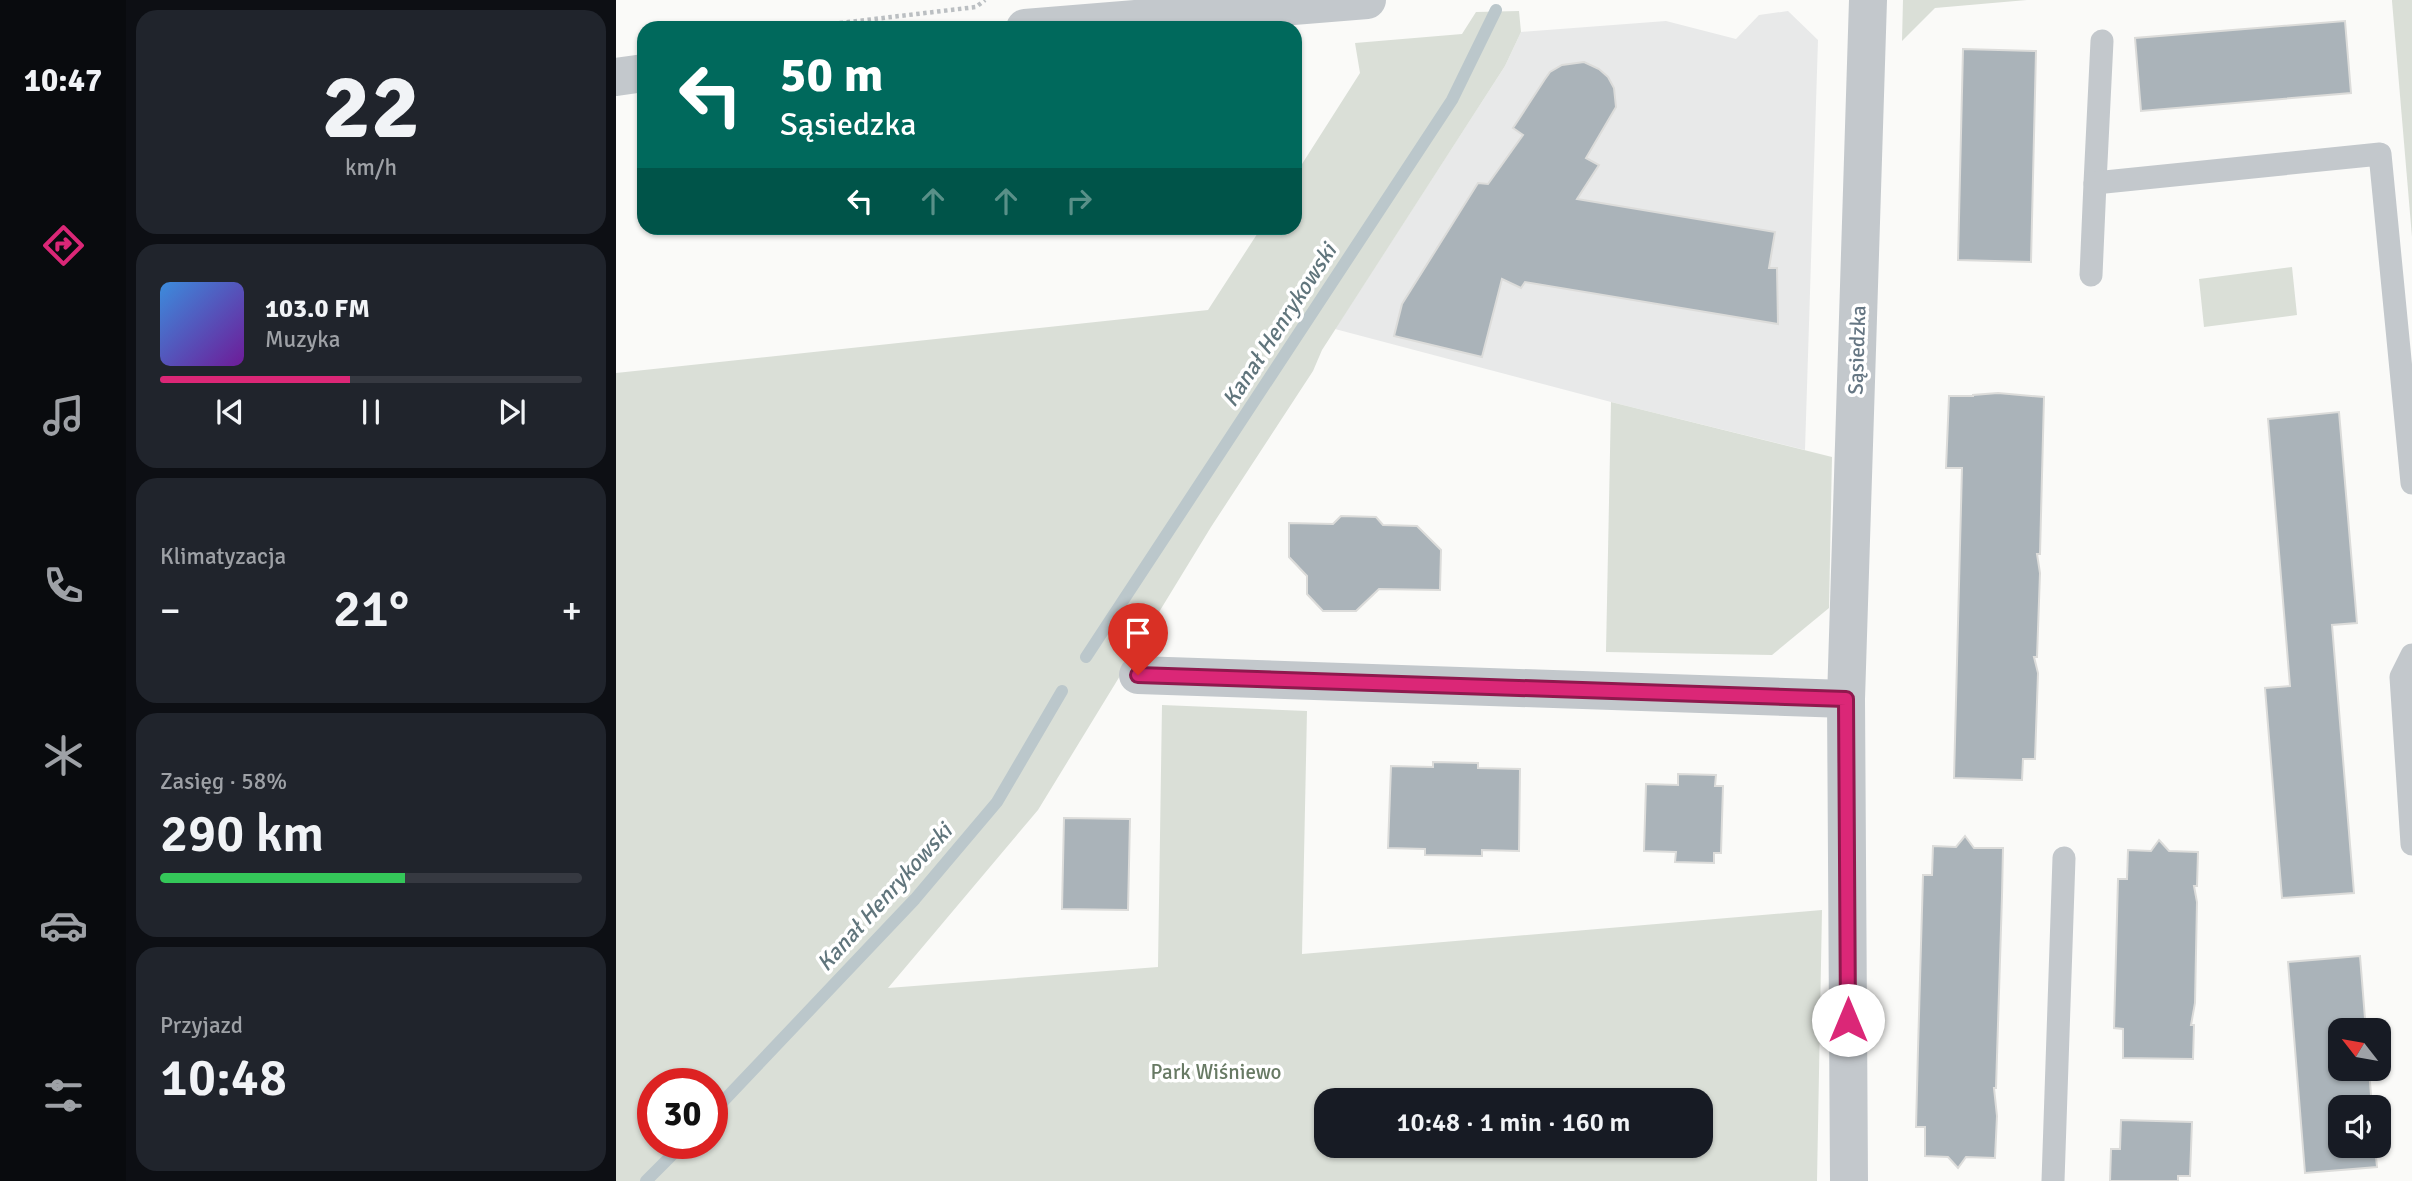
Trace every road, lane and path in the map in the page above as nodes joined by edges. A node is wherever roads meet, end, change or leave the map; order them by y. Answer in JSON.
{"nodes":[{"id":1,"x":985,"y":0,"type":"edge"},
{"id":2,"x":1367,"y":0,"type":"edge"},
{"id":3,"x":1868,"y":0,"type":"edge"},
{"id":4,"x":1035,"y":18,"type":"edge"},
{"id":5,"x":857,"y":21,"type":"edge"},
{"id":6,"x":2102,"y":41,"type":"dead end"},
{"id":7,"x":637,"y":75,"type":"edge"},
{"id":8,"x":616,"y":77,"type":"edge"},
{"id":9,"x":2095,"y":183,"type":"junction"},
{"id":10,"x":2091,"y":275,"type":"dead end"},
{"id":11,"x":2412,"y":483,"type":"edge"},
{"id":12,"x":2412,"y":655,"type":"edge"},
{"id":13,"x":1138,"y":675,"type":"dead end"},
{"id":14,"x":1846,"y":699,"type":"junction"},
{"id":15,"x":2412,"y":844,"type":"edge"},
{"id":16,"x":2064,"y":858,"type":"dead end"},
{"id":17,"x":1849,"y":1181,"type":"edge"},
{"id":18,"x":2053,"y":1181,"type":"edge"}],
"edges":[{"from":1,"to":5,"type":"path"},
{"from":2,"to":4,"type":"street"},
{"from":3,"to":14,"type":"street","name":"Sąsiedzka"},
{"from":6,"to":9,"type":"lane"},
{"from":7,"to":8,"type":"street"},
{"from":9,"to":10,"type":"lane"},
{"from":9,"to":11,"type":"lane"},
{"from":12,"to":15,"type":"lane"},
{"from":13,"to":14,"type":"street"},
{"from":14,"to":17,"type":"street","name":"Sąsiedzka"},
{"from":16,"to":18,"type":"lane"}]}
